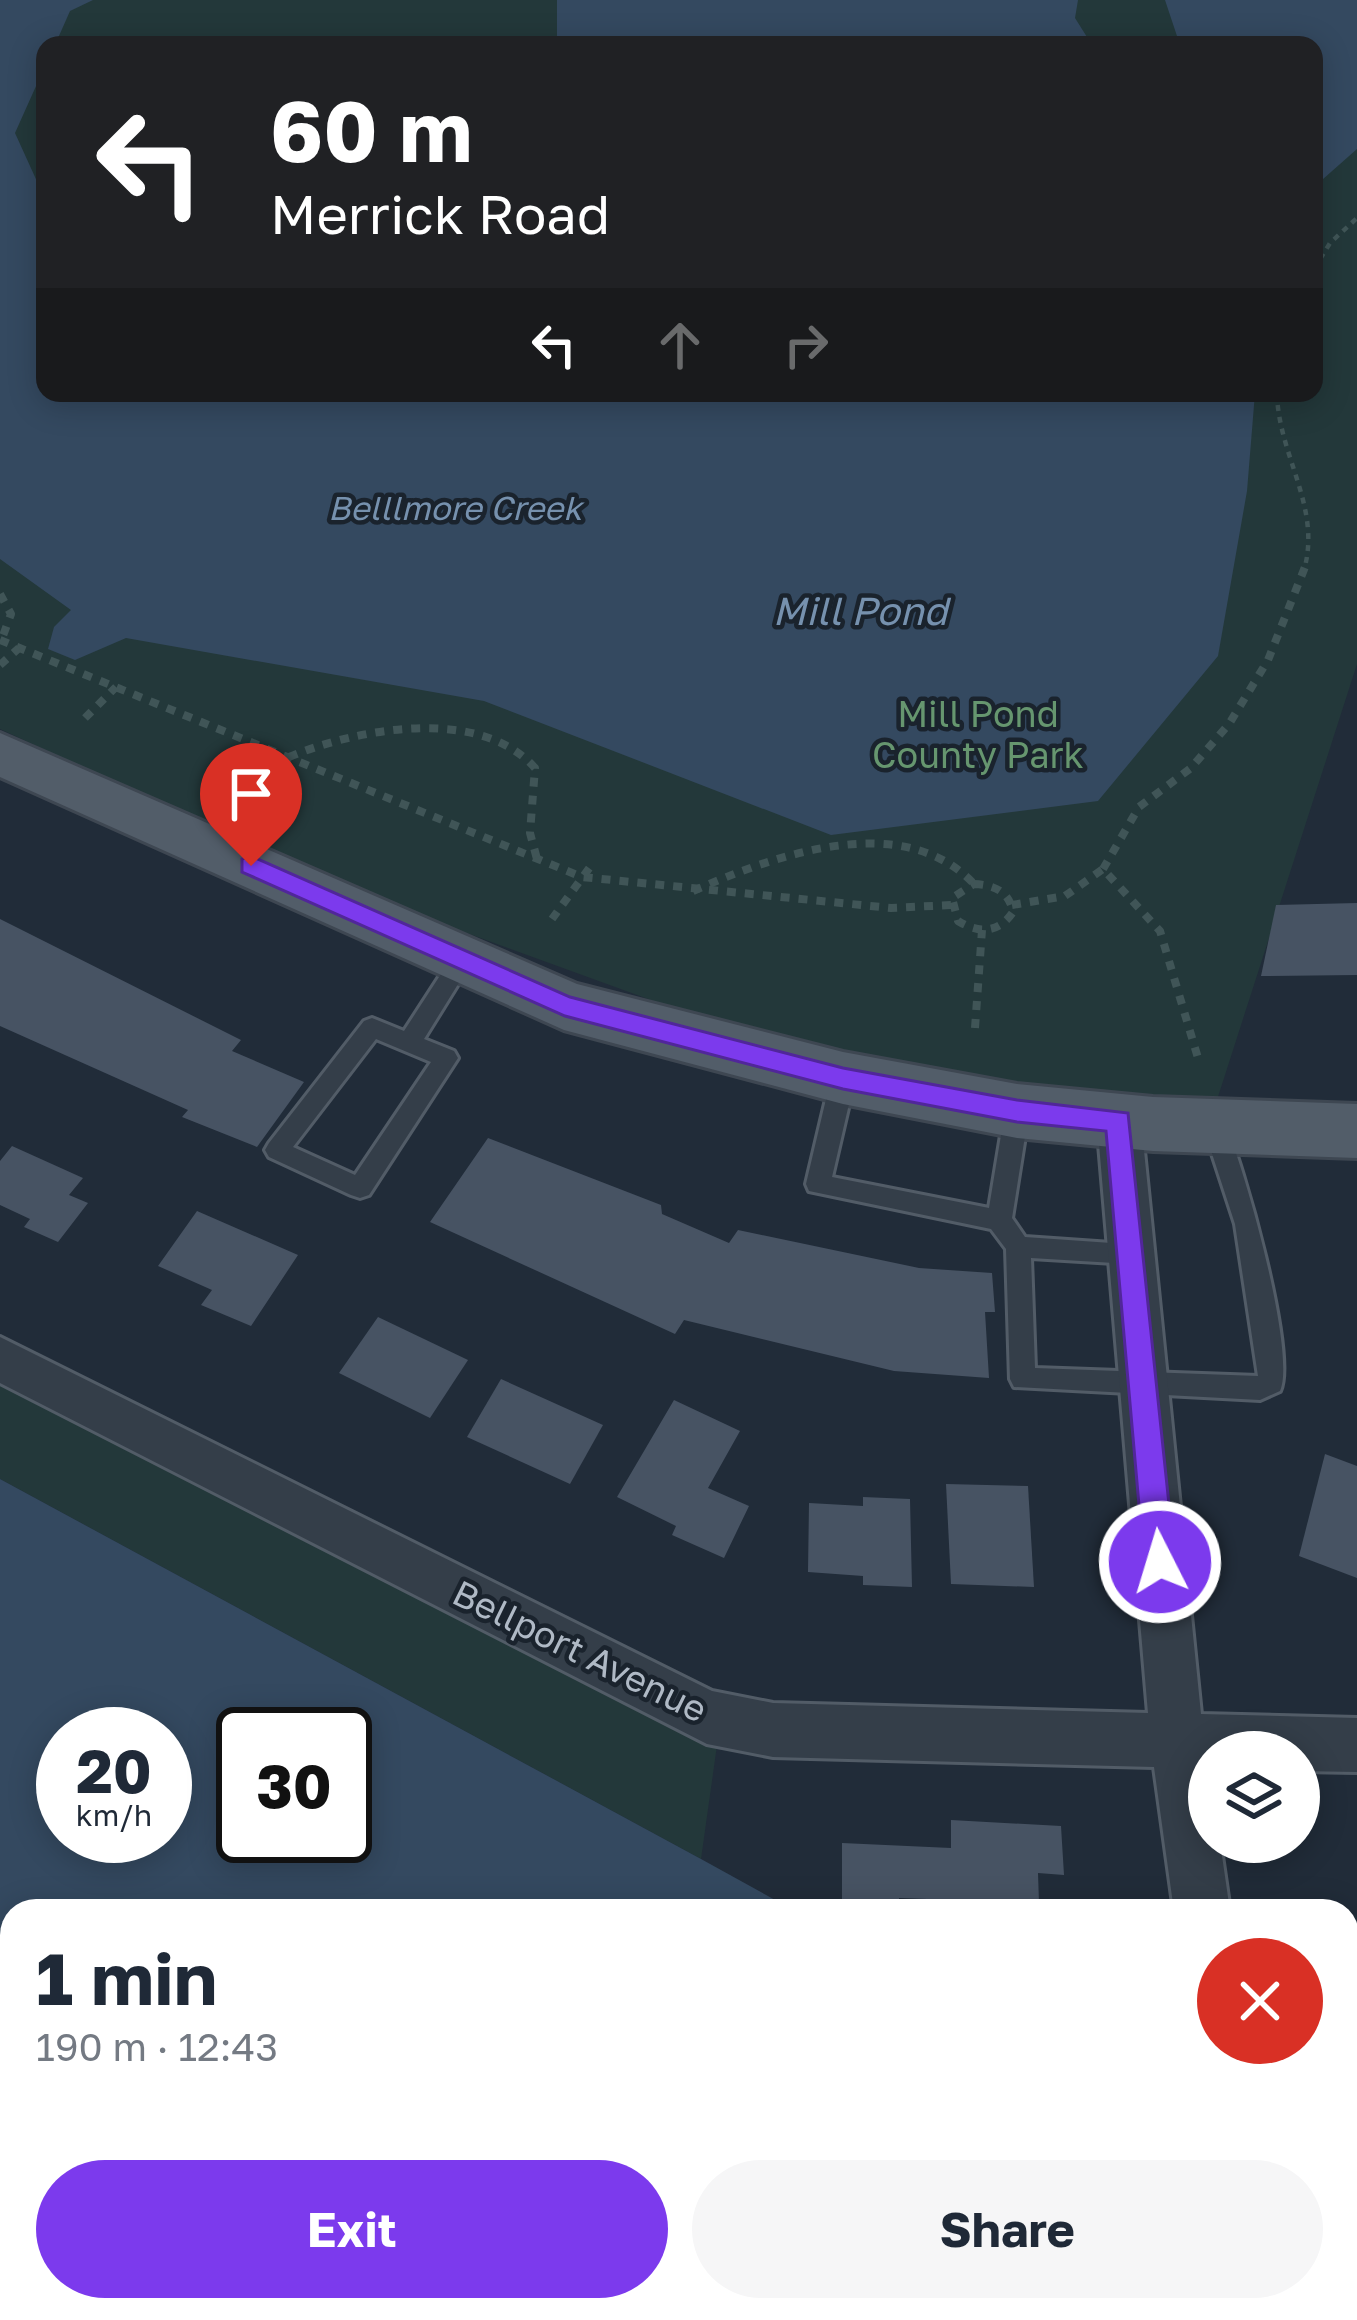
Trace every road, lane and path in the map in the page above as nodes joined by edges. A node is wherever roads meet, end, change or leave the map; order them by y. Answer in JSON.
{"nodes":[{"id":1,"x":1357,"y":218,"type":"edge"},
{"id":2,"x":1323,"y":254,"type":"edge"},
{"id":3,"x":1278,"y":402,"type":"edge"},
{"id":4,"x":0,"y":594,"type":"edge"},
{"id":5,"x":1,"y":640,"type":"edge"},
{"id":6,"x":20,"y":648,"type":"junction"},
{"id":7,"x":0,"y":665,"type":"edge"},
{"id":8,"x":116,"y":688,"type":"junction"},
{"id":9,"x":85,"y":718,"type":"dead end"},
{"id":10,"x":0,"y":753,"type":"edge"},
{"id":11,"x":288,"y":758,"type":"junction"},
{"id":12,"x":537,"y":859,"type":"junction"},
{"id":13,"x":593,"y":863,"type":"dead end"},
{"id":14,"x":1103,"y":869,"type":"junction"},
{"id":15,"x":582,"y":877,"type":"junction"},
{"id":16,"x":974,"y":884,"type":"junction"},
{"id":17,"x":692,"y":891,"type":"junction"},
{"id":18,"x":950,"y":905,"type":"junction"},
{"id":19,"x":1012,"y":905,"type":"junction"},
{"id":20,"x":552,"y":920,"type":"dead end"},
{"id":21,"x":982,"y":930,"type":"junction"},
{"id":22,"x":462,"y":960,"type":"junction"},
{"id":23,"x":975,"y":1028,"type":"dead end"},
{"id":24,"x":409,"y":1042,"type":"junction"},
{"id":25,"x":1198,"y":1058,"type":"dead end"},
{"id":26,"x":843,"y":1078,"type":"junction"},
{"id":27,"x":1017,"y":1111,"type":"junction"},
{"id":28,"x":1119,"y":1121,"type":"junction"},
{"id":29,"x":1215,"y":1126,"type":"junction"},
{"id":30,"x":1357,"y":1131,"type":"edge"},
{"id":31,"x":999,"y":1220,"type":"junction"},
{"id":32,"x":1018,"y":1247,"type":"junction"},
{"id":33,"x":1131,"y":1253,"type":"junction"},
{"id":34,"x":0,"y":1359,"type":"edge"},
{"id":35,"x":1143,"y":1386,"type":"junction"},
{"id":36,"x":1177,"y":1739,"type":"junction"},
{"id":37,"x":1357,"y":1745,"type":"edge"},
{"id":38,"x":1200,"y":1899,"type":"edge"}],
"edges":[{"from":1,"to":2,"type":"path"},
{"from":3,"to":14,"type":"path"},
{"from":4,"to":5,"type":"path"},
{"from":5,"to":6,"type":"path"},
{"from":6,"to":7,"type":"path"},
{"from":6,"to":8,"type":"path"},
{"from":8,"to":9,"type":"path"},
{"from":8,"to":11,"type":"path"},
{"from":10,"to":22,"type":"main road"},
{"from":11,"to":12,"type":"path"},
{"from":11,"to":12,"type":"path"},
{"from":12,"to":15,"type":"path"},
{"from":13,"to":15,"type":"path"},
{"from":14,"to":19,"type":"path"},
{"from":14,"to":25,"type":"path"},
{"from":15,"to":17,"type":"path"},
{"from":15,"to":20,"type":"path"},
{"from":16,"to":17,"type":"path"},
{"from":16,"to":18,"type":"path"},
{"from":16,"to":19,"type":"path"},
{"from":17,"to":18,"type":"path"},
{"from":18,"to":21,"type":"path"},
{"from":19,"to":21,"type":"path"},
{"from":21,"to":23,"type":"path"},
{"from":22,"to":24,"type":"lane"},
{"from":22,"to":26,"type":"main road"},
{"from":24,"to":24,"type":"lane"},
{"from":26,"to":27,"type":"main road"},
{"from":26,"to":31,"type":"lane"},
{"from":27,"to":28,"type":"main road"},
{"from":27,"to":31,"type":"lane"},
{"from":28,"to":29,"type":"main road"},
{"from":28,"to":33,"type":"street"},
{"from":29,"to":30,"type":"main road"},
{"from":29,"to":35,"type":"lane"},
{"from":31,"to":32,"type":"lane"},
{"from":32,"to":33,"type":"lane"},
{"from":32,"to":35,"type":"lane"},
{"from":33,"to":35,"type":"street"},
{"from":34,"to":36,"type":"street","name":"Bellport Avenue"},
{"from":35,"to":36,"type":"street"},
{"from":36,"to":37,"type":"street","name":"Bellport Avenue"},
{"from":36,"to":38,"type":"street"}]}
